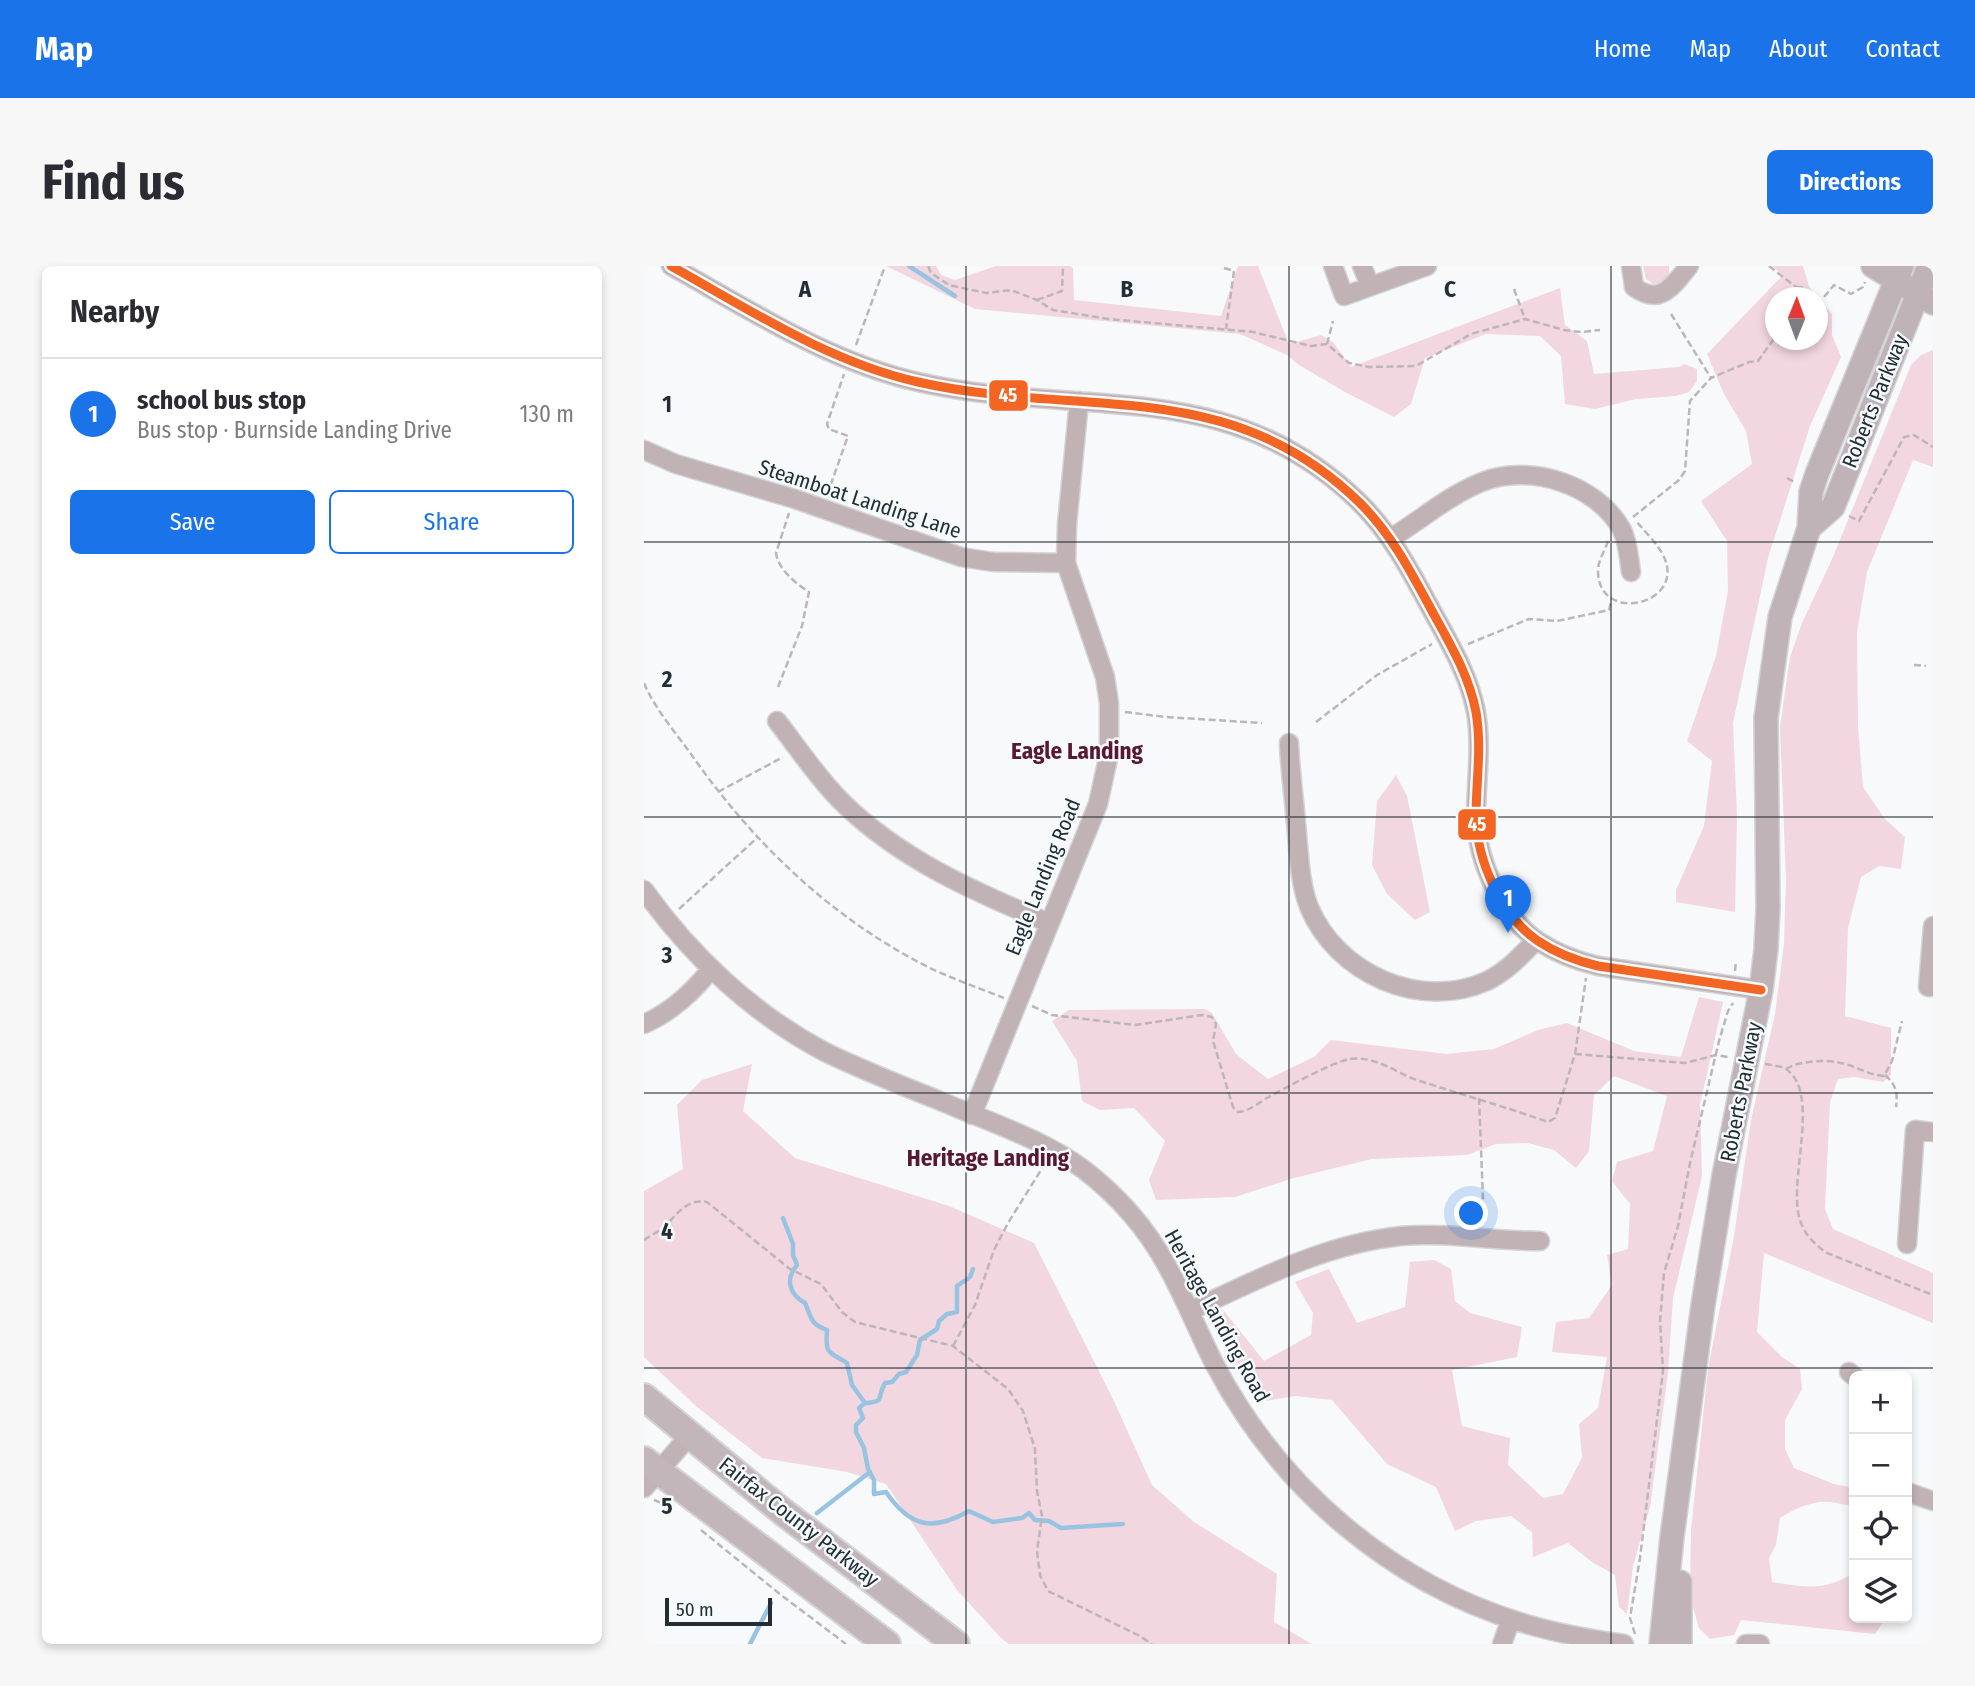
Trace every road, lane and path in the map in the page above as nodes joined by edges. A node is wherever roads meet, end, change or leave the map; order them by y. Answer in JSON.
{"nodes":[{"id":1,"x":671,"y":266,"type":"edge"},
{"id":2,"x":885,"y":266,"type":"edge"},
{"id":3,"x":928,"y":266,"type":"edge"},
{"id":4,"x":1063,"y":266,"type":"edge"},
{"id":5,"x":1333,"y":266,"type":"edge"},
{"id":6,"x":1362,"y":266,"type":"edge"},
{"id":7,"x":1427,"y":266,"type":"edge"},
{"id":8,"x":1631,"y":266,"type":"edge"},
{"id":9,"x":1689,"y":266,"type":"edge"},
{"id":10,"x":1769,"y":266,"type":"edge"},
{"id":11,"x":1873,"y":266,"type":"edge"},
{"id":12,"x":1224,"y":268,"type":"dead end"},
{"id":13,"x":1928,"y":268,"type":"edge"},
{"id":14,"x":1900,"y":274,"type":"edge"},
{"id":15,"x":1370,"y":286,"type":"junction"},
{"id":16,"x":1796,"y":287,"type":"edge"},
{"id":17,"x":1514,"y":289,"type":"dead end"},
{"id":18,"x":1860,"y":289,"type":"dead end"},
{"id":19,"x":1828,"y":292,"type":"edge"},
{"id":20,"x":1925,"y":299,"type":"edge"},
{"id":21,"x":1037,"y":300,"type":"junction"},
{"id":22,"x":1671,"y":314,"type":"dead end"},
{"id":23,"x":1525,"y":319,"type":"junction"},
{"id":24,"x":1333,"y":321,"type":"dead end"},
{"id":25,"x":1226,"y":329,"type":"junction"},
{"id":26,"x":1600,"y":330,"type":"dead end"},
{"id":27,"x":1327,"y":344,"type":"junction"},
{"id":28,"x":856,"y":345,"type":"dead end"},
{"id":29,"x":1766,"y":350,"type":"edge"},
{"id":30,"x":844,"y":374,"type":"dead end"},
{"id":31,"x":1711,"y":378,"type":"junction"},
{"id":32,"x":1079,"y":401,"type":"junction"},
{"id":33,"x":1933,"y":447,"type":"edge"},
{"id":34,"x":644,"y":450,"type":"edge"},
{"id":35,"x":827,"y":495,"type":"dead end"},
{"id":36,"x":790,"y":512,"type":"dead end"},
{"id":37,"x":1843,"y":513,"type":"dead end"},
{"id":38,"x":1809,"y":528,"type":"junction"},
{"id":39,"x":1608,"y":537,"type":"dead end"},
{"id":40,"x":1391,"y":538,"type":"junction"},
{"id":41,"x":1066,"y":563,"type":"junction"},
{"id":42,"x":1631,"y":572,"type":"dead end"},
{"id":43,"x":1612,"y":598,"type":"junction"},
{"id":44,"x":1434,"y":643,"type":"dead end"},
{"id":45,"x":1468,"y":644,"type":"dead end"},
{"id":46,"x":1914,"y":665,"type":"dead end"},
{"id":47,"x":1926,"y":666,"type":"dead end"},
{"id":48,"x":644,"y":683,"type":"edge"},
{"id":49,"x":779,"y":687,"type":"dead end"},
{"id":50,"x":1125,"y":712,"type":"dead end"},
{"id":51,"x":777,"y":721,"type":"dead end"},
{"id":52,"x":1316,"y":722,"type":"dead end"},
{"id":53,"x":1262,"y":723,"type":"dead end"},
{"id":54,"x":1289,"y":743,"type":"dead end"},
{"id":55,"x":783,"y":757,"type":"dead end"},
{"id":56,"x":717,"y":793,"type":"junction"},
{"id":57,"x":757,"y":838,"type":"junction"},
{"id":58,"x":644,"y":890,"type":"edge"},
{"id":59,"x":667,"y":920,"type":"junction"},
{"id":60,"x":1049,"y":923,"type":"junction"},
{"id":61,"x":1933,"y":926,"type":"edge"},
{"id":62,"x":1536,"y":940,"type":"junction"},
{"id":63,"x":711,"y":970,"type":"junction"},
{"id":64,"x":1586,"y":978,"type":"dead end"},
{"id":65,"x":1933,"y":987,"type":"edge"},
{"id":66,"x":1761,"y":990,"type":"junction"},
{"id":67,"x":1004,"y":998,"type":"dead end"},
{"id":68,"x":1733,"y":1004,"type":"dead end"},
{"id":69,"x":1032,"y":1006,"type":"dead end"},
{"id":70,"x":1902,"y":1021,"type":"dead end"},
{"id":71,"x":644,"y":1024,"type":"edge"},
{"id":72,"x":1575,"y":1054,"type":"junction"},
{"id":73,"x":1716,"y":1055,"type":"junction"},
{"id":74,"x":1764,"y":1063,"type":"dead end"},
{"id":75,"x":1786,"y":1069,"type":"junction"},
{"id":76,"x":1885,"y":1075,"type":"junction"},
{"id":77,"x":1479,"y":1098,"type":"junction"},
{"id":78,"x":1896,"y":1107,"type":"dead end"},
{"id":79,"x":972,"y":1115,"type":"junction"},
{"id":80,"x":1933,"y":1132,"type":"edge"},
{"id":81,"x":1045,"y":1165,"type":"dead end"},
{"id":82,"x":1484,"y":1223,"type":"dead end"},
{"id":83,"x":644,"y":1240,"type":"edge"},
{"id":84,"x":1539,"y":1241,"type":"dead end"},
{"id":85,"x":1907,"y":1244,"type":"dead end"},
{"id":86,"x":1933,"y":1295,"type":"edge"},
{"id":87,"x":1190,"y":1311,"type":"junction"},
{"id":88,"x":953,"y":1346,"type":"junction"},
{"id":89,"x":644,"y":1397,"type":"edge"},
{"id":90,"x":690,"y":1435,"type":"junction"},
{"id":91,"x":1685,"y":1450,"type":"junction"},
{"id":92,"x":649,"y":1473,"type":"edge"},
{"id":93,"x":1912,"y":1494,"type":"edge"},
{"id":94,"x":644,"y":1499,"type":"edge"},
{"id":95,"x":1933,"y":1501,"type":"edge"},
{"id":96,"x":671,"y":1507,"type":"dead end"},
{"id":97,"x":691,"y":1523,"type":"dead end"},
{"id":98,"x":1511,"y":1619,"type":"junction"},
{"id":99,"x":1629,"y":1640,"type":"edge"},
{"id":100,"x":846,"y":1644,"type":"edge"},
{"id":101,"x":887,"y":1644,"type":"edge"},
{"id":102,"x":956,"y":1644,"type":"edge"},
{"id":103,"x":1152,"y":1644,"type":"edge"},
{"id":104,"x":1502,"y":1644,"type":"edge"},
{"id":105,"x":1661,"y":1644,"type":"edge"},
{"id":106,"x":1680,"y":1644,"type":"edge"},
{"id":107,"x":1746,"y":1644,"type":"edge"},
{"id":108,"x":1760,"y":1644,"type":"edge"}],
"edges":[{"from":1,"to":32,"type":"street"},
{"from":2,"to":28,"type":"path"},
{"from":3,"to":21,"type":"path"},
{"from":4,"to":21,"type":"path"},
{"from":5,"to":15,"type":"street"},
{"from":6,"to":15,"type":"street"},
{"from":7,"to":15,"type":"street"},
{"from":8,"to":9,"type":"street"},
{"from":10,"to":16,"type":"path"},
{"from":11,"to":14,"type":"main road"},
{"from":12,"to":25,"type":"path"},
{"from":13,"to":20,"type":"main road","name":"Roberts Parkway"},
{"from":14,"to":20,"type":"main road"},
{"from":14,"to":38,"type":"main road","name":"Roberts Parkway"},
{"from":17,"to":23,"type":"path"},
{"from":18,"to":19,"type":"path"},
{"from":20,"to":38,"type":"main road","name":"Roberts Parkway"},
{"from":21,"to":25,"type":"path"},
{"from":22,"to":31,"type":"path"},
{"from":23,"to":26,"type":"path"},
{"from":23,"to":27,"type":"path"},
{"from":24,"to":27,"type":"path"},
{"from":25,"to":27,"type":"path"},
{"from":29,"to":31,"type":"path"},
{"from":30,"to":35,"type":"path"},
{"from":31,"to":43,"type":"path"},
{"from":32,"to":40,"type":"street"},
{"from":32,"to":41,"type":"street","name":"Eagle Landing Road"},
{"from":33,"to":37,"type":"path"},
{"from":34,"to":41,"type":"street","name":"Steamboat Landing Lane"},
{"from":36,"to":49,"type":"path"},
{"from":38,"to":66,"type":"main road","name":"Roberts Parkway"},
{"from":39,"to":43,"type":"path"},
{"from":40,"to":42,"type":"street"},
{"from":40,"to":62,"type":"street"},
{"from":41,"to":60,"type":"street","name":"Eagle Landing Road"},
{"from":43,"to":45,"type":"path"},
{"from":44,"to":52,"type":"path"},
{"from":46,"to":47,"type":"path"},
{"from":48,"to":56,"type":"path"},
{"from":50,"to":53,"type":"path"},
{"from":51,"to":60,"type":"street"},
{"from":54,"to":62,"type":"street"},
{"from":55,"to":56,"type":"path"},
{"from":56,"to":57,"type":"path"},
{"from":57,"to":59,"type":"path"},
{"from":57,"to":67,"type":"path"},
{"from":58,"to":59,"type":"street","name":"Heritage Landing Road"},
{"from":59,"to":63,"type":"street","name":"Heritage Landing Road"},
{"from":60,"to":79,"type":"street","name":"Eagle Landing Road"},
{"from":61,"to":65,"type":"street"},
{"from":62,"to":66,"type":"street"},
{"from":63,"to":71,"type":"street"},
{"from":63,"to":79,"type":"street","name":"Heritage Landing Road"},
{"from":64,"to":72,"type":"path"},
{"from":66,"to":91,"type":"main road","name":"Roberts Parkway"},
{"from":68,"to":73,"type":"path"},
{"from":69,"to":77,"type":"path"},
{"from":70,"to":76,"type":"path"},
{"from":72,"to":73,"type":"path"},
{"from":72,"to":77,"type":"path"},
{"from":73,"to":99,"type":"path"},
{"from":74,"to":75,"type":"path"},
{"from":75,"to":76,"type":"path"},
{"from":75,"to":86,"type":"path"},
{"from":76,"to":78,"type":"path"},
{"from":77,"to":82,"type":"path"},
{"from":79,"to":87,"type":"street","name":"Heritage Landing Road"},
{"from":80,"to":85,"type":"street"},
{"from":81,"to":88,"type":"path"},
{"from":83,"to":88,"type":"path"},
{"from":84,"to":87,"type":"street"},
{"from":87,"to":98,"type":"street","name":"Heritage Landing Road"},
{"from":88,"to":103,"type":"path"},
{"from":89,"to":90,"type":"highway","name":"Fairfax County Parkway"},
{"from":90,"to":92,"type":"street"},
{"from":90,"to":102,"type":"highway","name":"Fairfax County Parkway"},
{"from":91,"to":105,"type":"main road","name":"Roberts Parkway"},
{"from":91,"to":106,"type":"main road","name":"Roberts Parkway"},
{"from":92,"to":101,"type":"highway","name":"Fairfax County Parkway"},
{"from":93,"to":95,"type":"street"},
{"from":94,"to":96,"type":"path"},
{"from":97,"to":100,"type":"path"},
{"from":98,"to":99,"type":"street","name":"Heritage Landing Road"},
{"from":98,"to":104,"type":"street"},
{"from":107,"to":108,"type":"street"}]}
